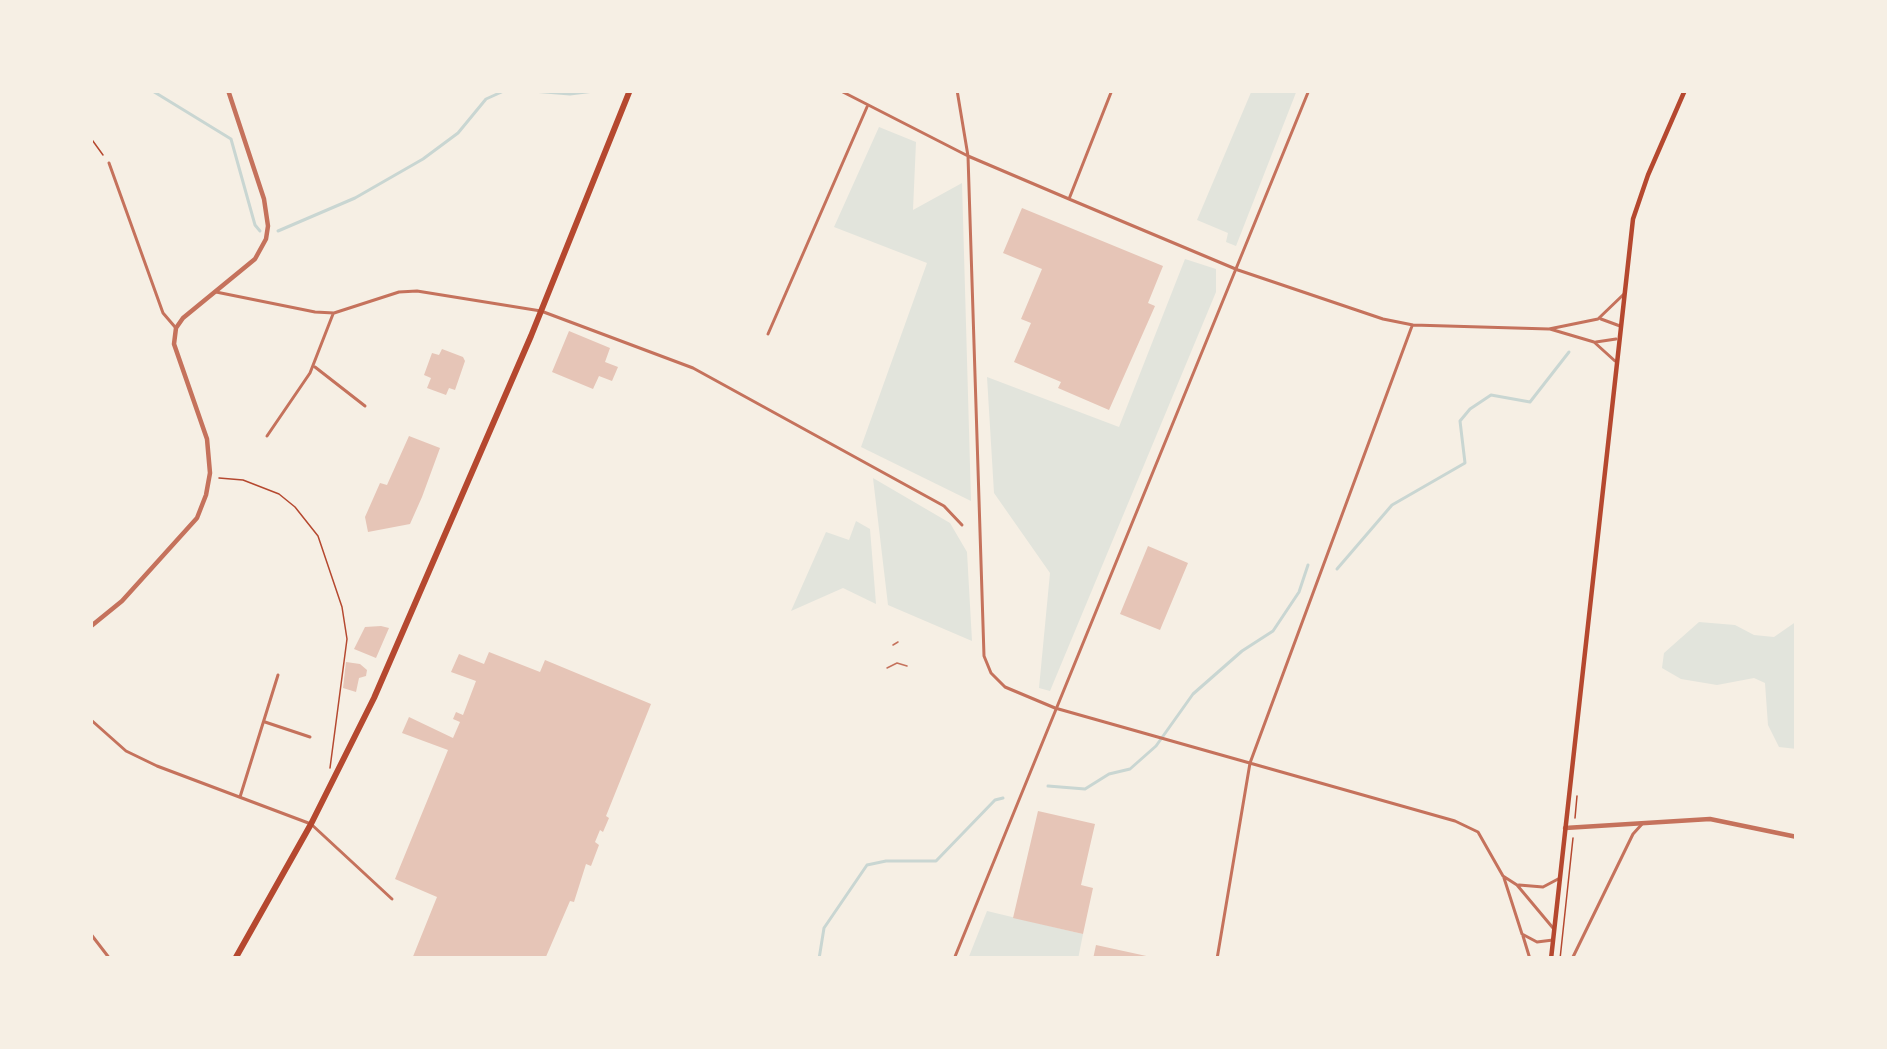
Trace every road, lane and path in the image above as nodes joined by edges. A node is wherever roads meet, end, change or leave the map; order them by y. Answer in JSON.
{"nodes":[{"id":1,"x":228,"y":90,"type":"edge"},
{"id":2,"x":630,"y":90,"type":"edge"},
{"id":3,"x":839,"y":90,"type":"edge"},
{"id":4,"x":957,"y":90,"type":"edge"},
{"id":5,"x":1112,"y":90,"type":"edge"},
{"id":6,"x":1309,"y":90,"type":"edge"},
{"id":7,"x":1685,"y":90,"type":"edge"},
{"id":8,"x":1787,"y":90,"type":"edge"},
{"id":9,"x":1797,"y":92,"type":"edge"},
{"id":10,"x":868,"y":105,"type":"junction"},
{"id":11,"x":90,"y":137,"type":"edge"},
{"id":12,"x":968,"y":156,"type":"junction"},
{"id":13,"x":109,"y":163,"type":"joint"},
{"id":14,"x":1070,"y":199,"type":"junction"},
{"id":15,"x":1238,"y":270,"type":"junction"},
{"id":16,"x":214,"y":291,"type":"junction"},
{"id":17,"x":1625,"y":292,"type":"junction"},
{"id":18,"x":541,"y":311,"type":"junction"},
{"id":19,"x":334,"y":313,"type":"junction"},
{"id":20,"x":1598,"y":319,"type":"junction"},
{"id":21,"x":1413,"y":325,"type":"junction"},
{"id":22,"x":1622,"y":327,"type":"junction"},
{"id":23,"x":176,"y":328,"type":"junction"},
{"id":24,"x":1549,"y":329,"type":"junction"},
{"id":25,"x":768,"y":334,"type":"dead end"},
{"id":26,"x":1621,"y":338,"type":"junction"},
{"id":27,"x":1594,"y":342,"type":"junction"},
{"id":28,"x":313,"y":366,"type":"junction"},
{"id":29,"x":1618,"y":368,"type":"junction"},
{"id":30,"x":365,"y":406,"type":"dead end"},
{"id":31,"x":267,"y":436,"type":"dead end"},
{"id":32,"x":209,"y":479,"type":"junction"},
{"id":33,"x":962,"y":525,"type":"dead end"},
{"id":34,"x":90,"y":627,"type":"edge"},
{"id":35,"x":907,"y":666,"type":"dead end"},
{"id":36,"x":887,"y":668,"type":"dead end"},
{"id":37,"x":278,"y":675,"type":"dead end"},
{"id":38,"x":1055,"y":707,"type":"junction"},
{"id":39,"x":90,"y":719,"type":"edge"},
{"id":40,"x":264,"y":721,"type":"junction"},
{"id":41,"x":310,"y":736,"type":"dead end"},
{"id":42,"x":1250,"y":763,"type":"junction"},
{"id":43,"x":336,"y":774,"type":"junction"},
{"id":44,"x":1578,"y":786,"type":"dead end"},
{"id":45,"x":240,"y":799,"type":"junction"},
{"id":46,"x":1644,"y":822,"type":"junction"},
{"id":47,"x":311,"y":824,"type":"junction"},
{"id":48,"x":1565,"y":828,"type":"junction"},
{"id":49,"x":1574,"y":828,"type":"junction"},
{"id":50,"x":1797,"y":837,"type":"edge"},
{"id":51,"x":1503,"y":876,"type":"junction"},
{"id":52,"x":1560,"y":878,"type":"junction"},
{"id":53,"x":1517,"y":885,"type":"junction"},
{"id":54,"x":392,"y":899,"type":"dead end"},
{"id":55,"x":1554,"y":929,"type":"junction"},
{"id":56,"x":90,"y":933,"type":"edge"},
{"id":57,"x":1522,"y":934,"type":"junction"},
{"id":58,"x":1553,"y":940,"type":"junction"},
{"id":59,"x":110,"y":959,"type":"edge"},
{"id":60,"x":235,"y":959,"type":"edge"},
{"id":61,"x":954,"y":959,"type":"edge"},
{"id":62,"x":1217,"y":959,"type":"edge"},
{"id":63,"x":1529,"y":959,"type":"edge"},
{"id":64,"x":1556,"y":959,"type":"edge"},
{"id":65,"x":1572,"y":959,"type":"edge"}],
"edges":[{"from":1,"to":16,"type":"street"},
{"from":2,"to":18,"type":"main road"},
{"from":3,"to":10,"type":"street"},
{"from":4,"to":12,"type":"street"},
{"from":5,"to":14,"type":"street"},
{"from":6,"to":15,"type":"street"},
{"from":7,"to":17,"type":"main road"},
{"from":8,"to":9,"type":"street"},
{"from":10,"to":12,"type":"street"},
{"from":10,"to":25,"type":"street"},
{"from":11,"to":13,"type":"path"},
{"from":12,"to":14,"type":"street"},
{"from":12,"to":38,"type":"street"},
{"from":13,"to":23,"type":"street"},
{"from":14,"to":15,"type":"street"},
{"from":15,"to":21,"type":"street"},
{"from":15,"to":38,"type":"street"},
{"from":16,"to":19,"type":"street"},
{"from":16,"to":23,"type":"street"},
{"from":17,"to":20,"type":"street"},
{"from":17,"to":22,"type":"main road"},
{"from":18,"to":19,"type":"street"},
{"from":18,"to":33,"type":"street"},
{"from":18,"to":43,"type":"main road"},
{"from":19,"to":28,"type":"street"},
{"from":20,"to":22,"type":"street"},
{"from":20,"to":24,"type":"street"},
{"from":21,"to":24,"type":"street"},
{"from":21,"to":42,"type":"street"},
{"from":22,"to":26,"type":"main road"},
{"from":23,"to":32,"type":"street"},
{"from":24,"to":27,"type":"street"},
{"from":26,"to":27,"type":"street"},
{"from":26,"to":29,"type":"main road"},
{"from":27,"to":29,"type":"street"},
{"from":28,"to":30,"type":"street"},
{"from":28,"to":31,"type":"street"},
{"from":29,"to":48,"type":"main road"},
{"from":32,"to":34,"type":"street"},
{"from":32,"to":43,"type":"path"},
{"from":35,"to":36,"type":"lane"},
{"from":37,"to":40,"type":"street"},
{"from":38,"to":42,"type":"street"},
{"from":38,"to":61,"type":"street"},
{"from":39,"to":45,"type":"street"},
{"from":40,"to":41,"type":"street"},
{"from":40,"to":45,"type":"street"},
{"from":42,"to":51,"type":"street"},
{"from":42,"to":62,"type":"street"},
{"from":43,"to":47,"type":"main road"},
{"from":44,"to":49,"type":"path"},
{"from":45,"to":47,"type":"street"},
{"from":46,"to":49,"type":"street"},
{"from":46,"to":50,"type":"street"},
{"from":46,"to":65,"type":"street"},
{"from":47,"to":54,"type":"street"},
{"from":47,"to":60,"type":"main road"},
{"from":48,"to":49,"type":"street"},
{"from":48,"to":52,"type":"main road"},
{"from":49,"to":64,"type":"path"},
{"from":51,"to":53,"type":"street"},
{"from":51,"to":57,"type":"street"},
{"from":52,"to":53,"type":"street"},
{"from":52,"to":55,"type":"main road"},
{"from":53,"to":55,"type":"street"},
{"from":55,"to":58,"type":"main road"},
{"from":56,"to":59,"type":"street"},
{"from":57,"to":58,"type":"street"},
{"from":57,"to":63,"type":"street"},
{"from":58,"to":64,"type":"main road"}]}
